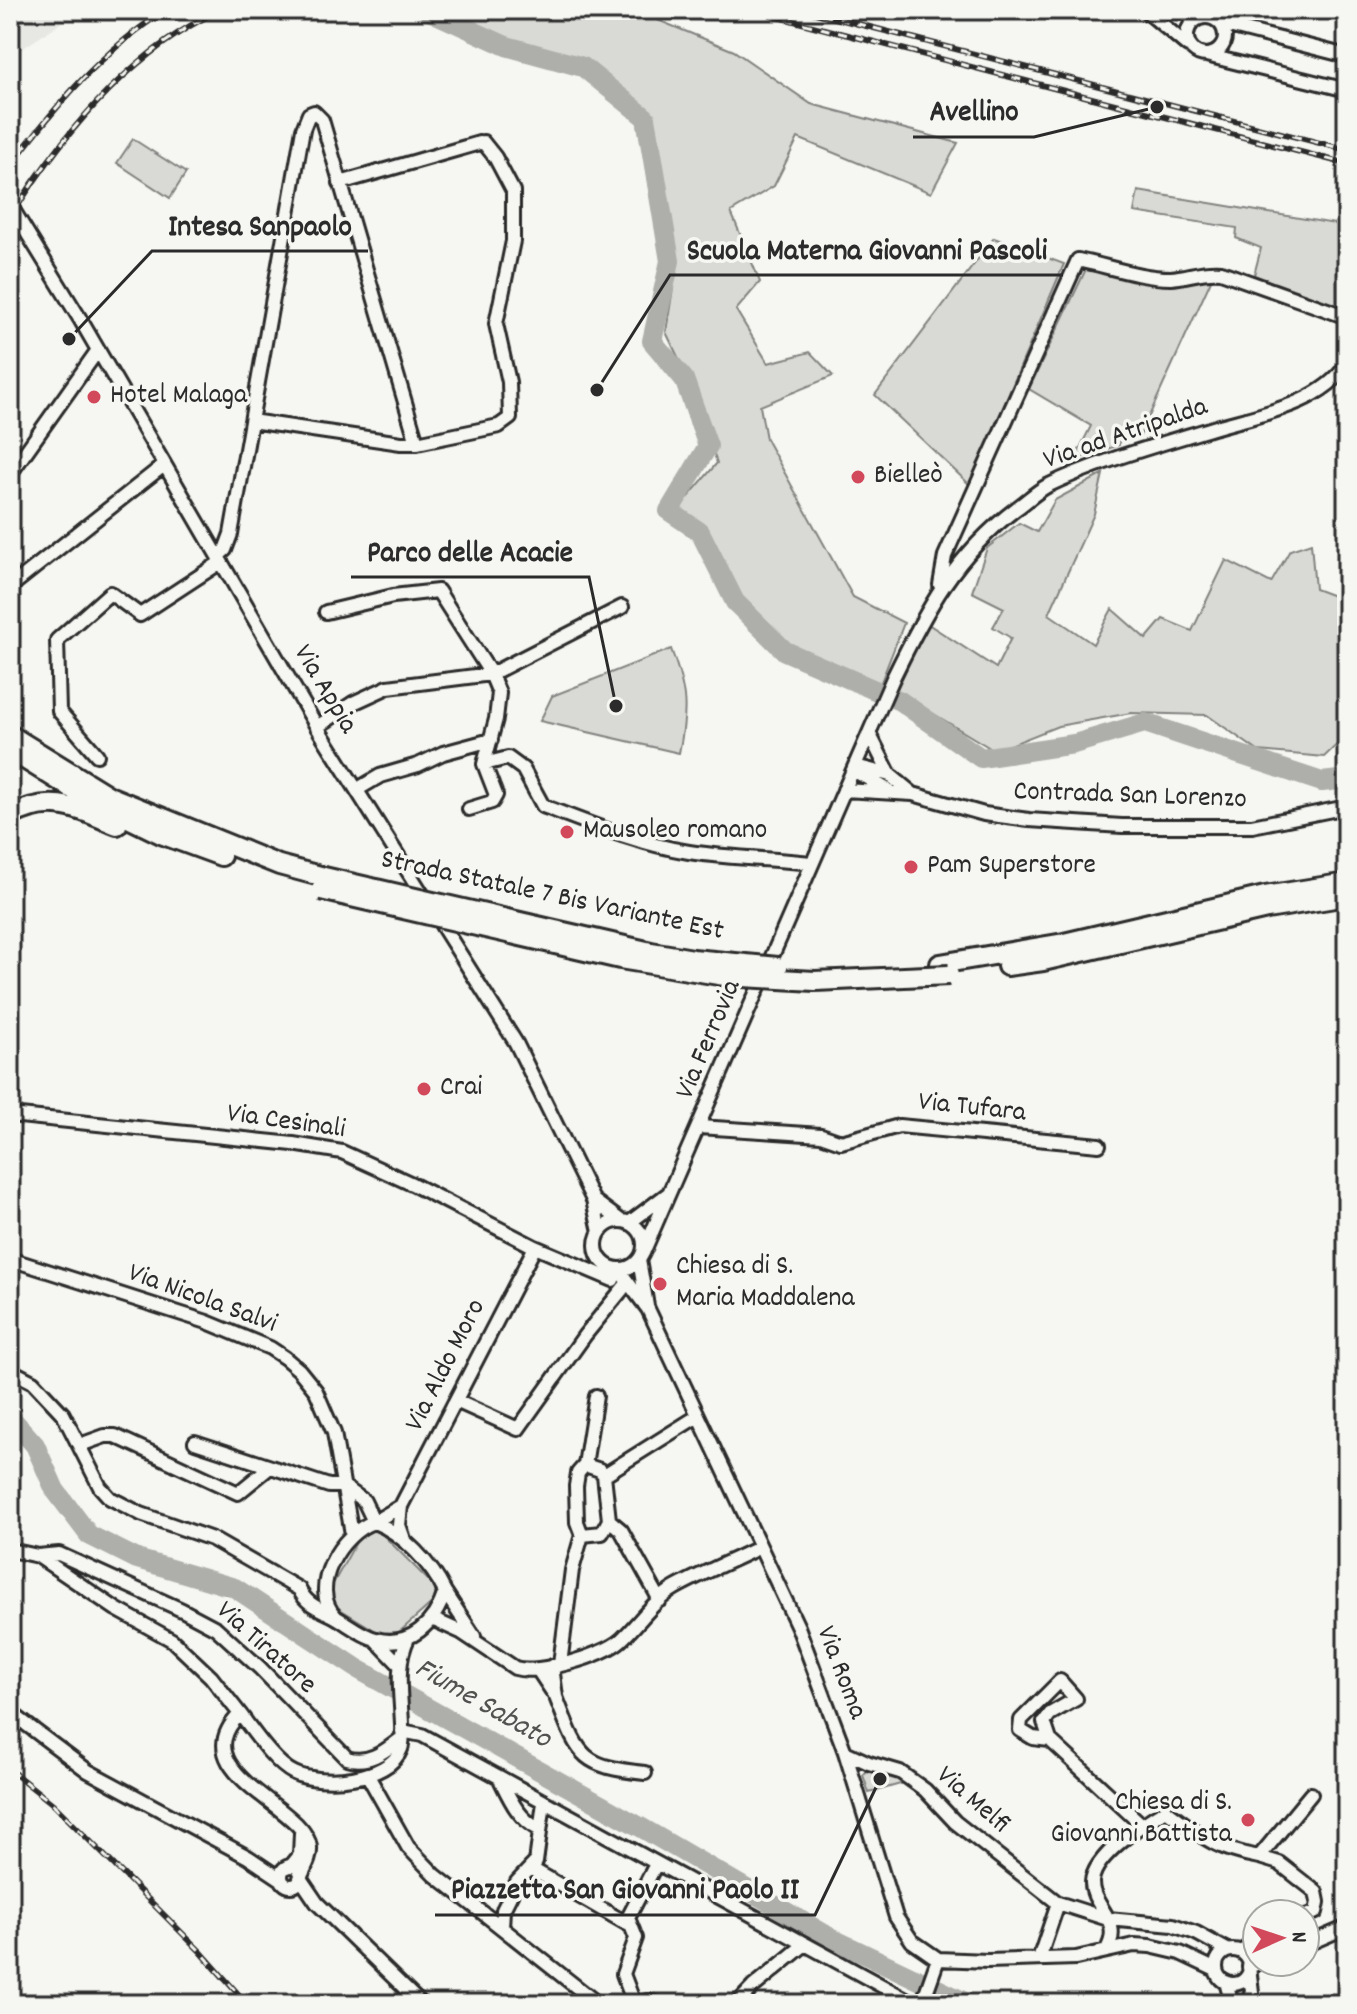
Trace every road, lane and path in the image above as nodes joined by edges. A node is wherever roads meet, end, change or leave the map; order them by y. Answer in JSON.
{"nodes":[{"id":1,"x":1145,"y":10,"type":"edge"},
{"id":2,"x":1184,"y":11,"type":"edge"},
{"id":3,"x":1200,"y":17,"type":"junction"},
{"id":4,"x":1223,"y":35,"type":"junction"},
{"id":5,"x":1193,"y":50,"type":"junction"},
{"id":6,"x":1206,"y":55,"type":"junction"},
{"id":7,"x":1347,"y":56,"type":"edge"},
{"id":8,"x":1238,"y":64,"type":"junction"},
{"id":9,"x":1347,"y":90,"type":"edge"},
{"id":10,"x":340,"y":183,"type":"junction"},
{"id":11,"x":10,"y":205,"type":"edge"},
{"id":12,"x":1347,"y":317,"type":"edge"},
{"id":13,"x":98,"y":350,"type":"junction"},
{"id":14,"x":1347,"y":364,"type":"edge"},
{"id":15,"x":251,"y":421,"type":"junction"},
{"id":16,"x":417,"y":443,"type":"junction"},
{"id":17,"x":164,"y":465,"type":"junction"},
{"id":18,"x":10,"y":474,"type":"edge"},
{"id":19,"x":219,"y":559,"type":"junction"},
{"id":20,"x":10,"y":587,"type":"edge"},
{"id":21,"x":939,"y":592,"type":"junction"},
{"id":22,"x":622,"y":607,"type":"dead end"},
{"id":23,"x":326,"y":612,"type":"dead end"},
{"id":24,"x":491,"y":674,"type":"junction"},
{"id":25,"x":878,"y":713,"type":"joint"},
{"id":26,"x":317,"y":727,"type":"junction"},
{"id":27,"x":869,"y":733,"type":"junction"},
{"id":28,"x":10,"y":735,"type":"edge"},
{"id":29,"x":491,"y":740,"type":"junction"},
{"id":30,"x":10,"y":750,"type":"edge"},
{"id":31,"x":97,"y":755,"type":"dead end"},
{"id":32,"x":484,"y":764,"type":"junction"},
{"id":33,"x":854,"y":768,"type":"junction"},
{"id":34,"x":890,"y":775,"type":"junction"},
{"id":35,"x":358,"y":789,"type":"junction"},
{"id":36,"x":844,"y":790,"type":"junction"},
{"id":37,"x":894,"y":793,"type":"junction"},
{"id":38,"x":913,"y":794,"type":"junction"},
{"id":39,"x":1347,"y":807,"type":"edge"},
{"id":40,"x":469,"y":809,"type":"dead end"},
{"id":41,"x":10,"y":816,"type":"edge"},
{"id":42,"x":161,"y":834,"type":"junction"},
{"id":43,"x":812,"y":863,"type":"junction"},
{"id":44,"x":1347,"y":883,"type":"edge"},
{"id":45,"x":322,"y":884,"type":"junction"},
{"id":46,"x":1347,"y":896,"type":"edge"},
{"id":47,"x":944,"y":969,"type":"junction"},
{"id":48,"x":10,"y":1115,"type":"edge"},
{"id":49,"x":699,"y":1127,"type":"junction"},
{"id":50,"x":1099,"y":1145,"type":"dead end"},
{"id":51,"x":672,"y":1191,"type":"junction"},
{"id":52,"x":593,"y":1200,"type":"junction"},
{"id":53,"x":625,"y":1222,"type":"junction"},
{"id":54,"x":600,"y":1232,"type":"junction"},
{"id":55,"x":535,"y":1247,"type":"junction"},
{"id":56,"x":597,"y":1253,"type":"junction"},
{"id":57,"x":641,"y":1256,"type":"junction"},
{"id":58,"x":10,"y":1259,"type":"edge"},
{"id":59,"x":567,"y":1262,"type":"junction"},
{"id":60,"x":613,"y":1273,"type":"junction"},
{"id":61,"x":625,"y":1286,"type":"junction"},
{"id":62,"x":637,"y":1294,"type":"junction"},
{"id":63,"x":648,"y":1309,"type":"junction"},
{"id":64,"x":10,"y":1370,"type":"edge"},
{"id":65,"x":596,"y":1396,"type":"dead end"},
{"id":66,"x":456,"y":1401,"type":"junction"},
{"id":67,"x":698,"y":1416,"type":"junction"},
{"id":68,"x":195,"y":1442,"type":"dead end"},
{"id":69,"x":80,"y":1445,"type":"junction"},
{"id":70,"x":585,"y":1465,"type":"junction"},
{"id":71,"x":270,"y":1467,"type":"junction"},
{"id":72,"x":604,"y":1475,"type":"junction"},
{"id":73,"x":343,"y":1486,"type":"junction"},
{"id":74,"x":364,"y":1501,"type":"junction"},
{"id":75,"x":401,"y":1506,"type":"junction"},
{"id":76,"x":609,"y":1520,"type":"junction"},
{"id":77,"x":374,"y":1522,"type":"junction"},
{"id":78,"x":352,"y":1534,"type":"junction"},
{"id":79,"x":582,"y":1535,"type":"junction"},
{"id":80,"x":407,"y":1545,"type":"junction"},
{"id":81,"x":760,"y":1547,"type":"junction"},
{"id":82,"x":10,"y":1550,"type":"edge"},
{"id":83,"x":38,"y":1556,"type":"junction"},
{"id":84,"x":323,"y":1586,"type":"junction"},
{"id":85,"x":299,"y":1589,"type":"junction"},
{"id":86,"x":445,"y":1592,"type":"junction"},
{"id":87,"x":660,"y":1600,"type":"junction"},
{"id":88,"x":336,"y":1617,"type":"junction"},
{"id":89,"x":432,"y":1619,"type":"junction"},
{"id":90,"x":408,"y":1638,"type":"junction"},
{"id":91,"x":375,"y":1639,"type":"junction"},
{"id":92,"x":480,"y":1646,"type":"junction"},
{"id":93,"x":400,"y":1665,"type":"junction"},
{"id":94,"x":556,"y":1665,"type":"junction"},
{"id":95,"x":538,"y":1670,"type":"junction"},
{"id":96,"x":556,"y":1697,"type":"junction"},
{"id":97,"x":10,"y":1712,"type":"edge"},
{"id":98,"x":240,"y":1714,"type":"junction"},
{"id":99,"x":402,"y":1735,"type":"junction"},
{"id":100,"x":1050,"y":1740,"type":"junction"},
{"id":101,"x":845,"y":1752,"type":"junction"},
{"id":102,"x":645,"y":1773,"type":"dead end"},
{"id":103,"x":367,"y":1774,"type":"junction"},
{"id":104,"x":499,"y":1777,"type":"junction"},
{"id":105,"x":1311,"y":1794,"type":"dead end"},
{"id":106,"x":544,"y":1802,"type":"junction"},
{"id":107,"x":1142,"y":1825,"type":"junction"},
{"id":108,"x":301,"y":1830,"type":"junction"},
{"id":109,"x":540,"y":1830,"type":"junction"},
{"id":110,"x":1259,"y":1857,"type":"junction"},
{"id":111,"x":656,"y":1864,"type":"junction"},
{"id":112,"x":530,"y":1868,"type":"junction"},
{"id":113,"x":286,"y":1874,"type":"junction"},
{"id":114,"x":300,"y":1877,"type":"junction"},
{"id":115,"x":1317,"y":1898,"type":"edge"},
{"id":116,"x":317,"y":1903,"type":"junction"},
{"id":117,"x":1058,"y":1903,"type":"junction"},
{"id":118,"x":1108,"y":1919,"type":"junction"},
{"id":119,"x":631,"y":1926,"type":"junction"},
{"id":120,"x":502,"y":1927,"type":"junction"},
{"id":121,"x":1347,"y":1927,"type":"edge"},
{"id":122,"x":1321,"y":1938,"type":"edge"},
{"id":123,"x":804,"y":1945,"type":"junction"},
{"id":124,"x":1106,"y":1951,"type":"junction"},
{"id":125,"x":1241,"y":1954,"type":"edge"},
{"id":126,"x":938,"y":1959,"type":"junction"},
{"id":127,"x":1039,"y":1959,"type":"junction"},
{"id":128,"x":1241,"y":1959,"type":"edge"},
{"id":129,"x":1216,"y":1970,"type":"junction"},
{"id":130,"x":1243,"y":1978,"type":"edge"},
{"id":131,"x":1226,"y":1982,"type":"junction"},
{"id":132,"x":920,"y":2003,"type":"edge"},
{"id":133,"x":421,"y":2004,"type":"edge"},
{"id":134,"x":598,"y":2004,"type":"edge"},
{"id":135,"x":634,"y":2004,"type":"edge"},
{"id":136,"x":659,"y":2004,"type":"edge"},
{"id":137,"x":737,"y":2004,"type":"edge"},
{"id":138,"x":1232,"y":2004,"type":"edge"}],
"edges":[{"from":1,"to":5,"type":"street"},
{"from":2,"to":3,"type":"street"},
{"from":3,"to":4,"type":"street"},
{"from":3,"to":5,"type":"street"},
{"from":4,"to":6,"type":"street"},
{"from":4,"to":7,"type":"street"},
{"from":4,"to":8,"type":"street"},
{"from":5,"to":6,"type":"street"},
{"from":6,"to":8,"type":"street"},
{"from":8,"to":9,"type":"street"},
{"from":10,"to":15,"type":"street"},
{"from":10,"to":16,"type":"street"},
{"from":10,"to":16,"type":"street"},
{"from":11,"to":13,"type":"street","name":"Via Appia"},
{"from":12,"to":21,"type":"street"},
{"from":13,"to":17,"type":"street","name":"Via Appia"},
{"from":13,"to":18,"type":"street"},
{"from":14,"to":21,"type":"street","name":"Via ad Atripalda"},
{"from":15,"to":16,"type":"street"},
{"from":15,"to":19,"type":"street"},
{"from":17,"to":19,"type":"street","name":"Via Appia"},
{"from":17,"to":20,"type":"street"},
{"from":19,"to":26,"type":"street","name":"Via Appia"},
{"from":19,"to":31,"type":"street"},
{"from":21,"to":25,"type":"street","name":"Via ad Atripalda"},
{"from":22,"to":24,"type":"street"},
{"from":23,"to":24,"type":"street"},
{"from":24,"to":26,"type":"street"},
{"from":24,"to":29,"type":"street"},
{"from":25,"to":27,"type":"street","name":"Via Ferrovia"},
{"from":26,"to":35,"type":"street","name":"Via Appia"},
{"from":27,"to":33,"type":"street","name":"Via Ferrovia"},
{"from":27,"to":34,"type":"street","name":"Contrada San Lorenzo"},
{"from":28,"to":45,"type":"highway","name":"Strada Statale 7 Bis Variante Est"},
{"from":29,"to":32,"type":"street"},
{"from":29,"to":35,"type":"street"},
{"from":30,"to":42,"type":"highway","name":"Strada Statale 7 Bis Variante Est"},
{"from":32,"to":40,"type":"street"},
{"from":32,"to":43,"type":"street"},
{"from":33,"to":34,"type":"street","name":"Contrada San Lorenzo"},
{"from":33,"to":36,"type":"street","name":"Via Ferrovia"},
{"from":33,"to":37,"type":"street","name":"Contrada San Lorenzo"},
{"from":34,"to":38,"type":"street","name":"Contrada San Lorenzo"},
{"from":35,"to":52,"type":"street","name":"Via Appia"},
{"from":36,"to":37,"type":"street","name":"Contrada San Lorenzo"},
{"from":36,"to":43,"type":"street","name":"Via Ferrovia"},
{"from":37,"to":38,"type":"street","name":"Contrada San Lorenzo"},
{"from":38,"to":39,"type":"street","name":"Contrada San Lorenzo"},
{"from":41,"to":42,"type":"highway"},
{"from":42,"to":45,"type":"highway","name":"Strada Statale 7 Bis Variante Est"},
{"from":43,"to":49,"type":"street","name":"Via Ferrovia"},
{"from":44,"to":47,"type":"highway","name":"Strada Statale 7 Bis Variante Est"},
{"from":45,"to":47,"type":"highway","name":"Strada Statale 7 Bis Variante Est","bridge":true},
{"from":46,"to":47,"type":"highway","name":"Strada Statale 7 Bis Variante Est"},
{"from":48,"to":55,"type":"street","name":"Via Cesinali"},
{"from":49,"to":50,"type":"street","name":"Via Tufara"},
{"from":49,"to":51,"type":"street","name":"Via Ferrovia"},
{"from":51,"to":53,"type":"street"},
{"from":51,"to":57,"type":"street","name":"Via Ferrovia"},
{"from":52,"to":53,"type":"street","name":"Via Appia"},
{"from":52,"to":54,"type":"street","name":"Via Appia"},
{"from":53,"to":54,"type":"street"},
{"from":53,"to":57,"type":"street"},
{"from":54,"to":56,"type":"street"},
{"from":55,"to":59,"type":"street","name":"Via Cesinali"},
{"from":55,"to":66,"type":"street","name":"Via Aldo Moro"},
{"from":56,"to":59,"type":"street"},
{"from":56,"to":60,"type":"street"},
{"from":57,"to":60,"type":"street"},
{"from":57,"to":63,"type":"street","name":"Via Roma"},
{"from":58,"to":73,"type":"street","name":"Via Nicola Salvi"},
{"from":59,"to":60,"type":"street","name":"Via Cesinali"},
{"from":60,"to":61,"type":"street","name":"Via Roma"},
{"from":60,"to":62,"type":"street","name":"Via Roma"},
{"from":61,"to":62,"type":"street","name":"Via Roma"},
{"from":61,"to":66,"type":"street"},
{"from":62,"to":63,"type":"street","name":"Via Roma"},
{"from":63,"to":67,"type":"street","name":"Via Roma"},
{"from":64,"to":69,"type":"street"},
{"from":65,"to":70,"type":"street"},
{"from":66,"to":75,"type":"street","name":"Via Aldo Moro"},
{"from":67,"to":72,"type":"street"},
{"from":67,"to":81,"type":"street","name":"Via Roma"},
{"from":68,"to":71,"type":"street"},
{"from":69,"to":71,"type":"street"},
{"from":69,"to":85,"type":"street"},
{"from":70,"to":72,"type":"street"},
{"from":70,"to":79,"type":"street"},
{"from":71,"to":73,"type":"street"},
{"from":72,"to":76,"type":"street"},
{"from":73,"to":74,"type":"street"},
{"from":73,"to":78,"type":"street","name":"Via Nicola Salvi"},
{"from":74,"to":75,"type":"street"},
{"from":74,"to":77,"type":"street"},
{"from":75,"to":77,"type":"street"},
{"from":75,"to":80,"type":"street"},
{"from":76,"to":79,"type":"street"},
{"from":76,"to":87,"type":"street"},
{"from":77,"to":78,"type":"street"},
{"from":77,"to":80,"type":"street"},
{"from":78,"to":84,"type":"street"},
{"from":79,"to":94,"type":"street"},
{"from":80,"to":86,"type":"street"},
{"from":81,"to":87,"type":"street"},
{"from":81,"to":101,"type":"street","name":"Via Roma"},
{"from":82,"to":83,"type":"street","name":"Via Tiratore"},
{"from":83,"to":98,"type":"street","name":"Via Tiratore"},
{"from":83,"to":99,"type":"street","name":"Via Tiratore"},
{"from":84,"to":85,"type":"street"},
{"from":84,"to":88,"type":"street"},
{"from":85,"to":88,"type":"street"},
{"from":86,"to":89,"type":"street"},
{"from":86,"to":92,"type":"street"},
{"from":87,"to":94,"type":"street"},
{"from":88,"to":91,"type":"street"},
{"from":89,"to":90,"type":"street"},
{"from":89,"to":92,"type":"street"},
{"from":90,"to":91,"type":"street"},
{"from":90,"to":93,"type":"street"},
{"from":91,"to":93,"type":"street"},
{"from":92,"to":95,"type":"street"},
{"from":93,"to":99,"type":"street"},
{"from":94,"to":95,"type":"street"},
{"from":94,"to":96,"type":"street"},
{"from":95,"to":96,"type":"street"},
{"from":96,"to":102,"type":"street"},
{"from":97,"to":113,"type":"street"},
{"from":98,"to":103,"type":"street","name":"Via Tiratore"},
{"from":98,"to":108,"type":"street"},
{"from":99,"to":103,"type":"street"},
{"from":99,"to":104,"type":"street"},
{"from":100,"to":100,"type":"street"},
{"from":100,"to":107,"type":"street"},
{"from":101,"to":117,"type":"street","name":"Via Melfi"},
{"from":101,"to":126,"type":"street","name":"Via Roma"},
{"from":103,"to":120,"type":"street"},
{"from":104,"to":106,"type":"street"},
{"from":104,"to":109,"type":"street"},
{"from":105,"to":110,"type":"street"},
{"from":106,"to":109,"type":"street"},
{"from":106,"to":111,"type":"street"},
{"from":107,"to":110,"type":"street"},
{"from":107,"to":118,"type":"street"},
{"from":108,"to":113,"type":"street"},
{"from":108,"to":114,"type":"street"},
{"from":109,"to":112,"type":"street"},
{"from":110,"to":115,"type":"street"},
{"from":111,"to":119,"type":"street"},
{"from":111,"to":123,"type":"street"},
{"from":112,"to":119,"type":"street"},
{"from":112,"to":120,"type":"street"},
{"from":113,"to":114,"type":"street"},
{"from":113,"to":116,"type":"street"},
{"from":114,"to":116,"type":"street"},
{"from":116,"to":133,"type":"street"},
{"from":117,"to":118,"type":"street"},
{"from":117,"to":127,"type":"street"},
{"from":118,"to":124,"type":"street"},
{"from":118,"to":125,"type":"street"},
{"from":119,"to":135,"type":"street"},
{"from":120,"to":134,"type":"street"},
{"from":121,"to":122,"type":"street"},
{"from":123,"to":132,"type":"street"},
{"from":123,"to":137,"type":"street"},
{"from":124,"to":127,"type":"street"},
{"from":124,"to":129,"type":"street"},
{"from":126,"to":127,"type":"street"},
{"from":126,"to":132,"type":"street"},
{"from":128,"to":129,"type":"street"},
{"from":129,"to":131,"type":"street"},
{"from":130,"to":131,"type":"street"},
{"from":131,"to":138,"type":"street"},
{"from":135,"to":136,"type":"street"}]}
